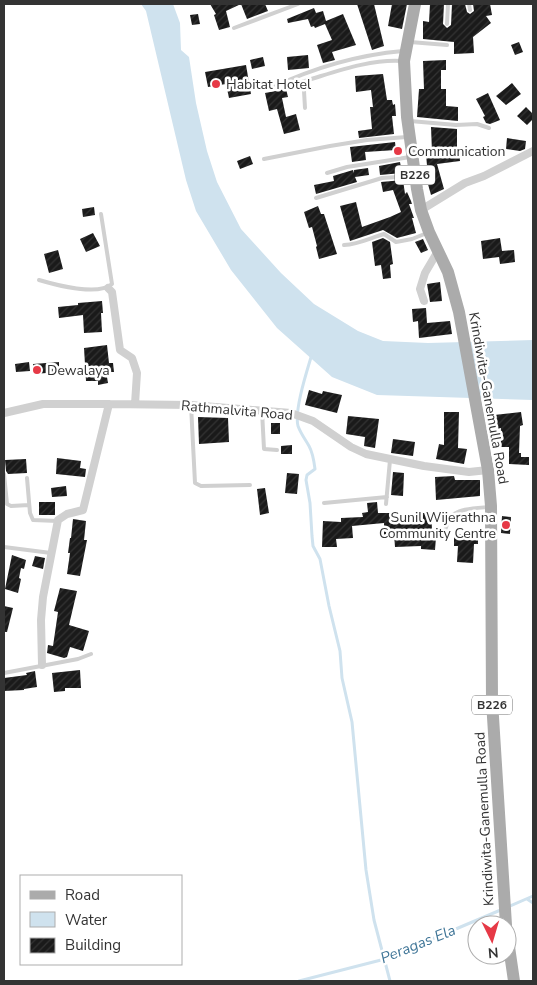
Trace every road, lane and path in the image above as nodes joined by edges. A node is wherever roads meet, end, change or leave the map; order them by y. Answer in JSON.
{"nodes":[{"id":1,"x":298,"y":4,"type":"edge"},
{"id":2,"x":416,"y":4,"type":"edge"},
{"id":3,"x":448,"y":4,"type":"edge"},
{"id":4,"x":469,"y":4,"type":"edge"},
{"id":5,"x":470,"y":10,"type":"dead end"},
{"id":6,"x":447,"y":24,"type":"dead end"},
{"id":7,"x":234,"y":28,"type":"dead end"},
{"id":8,"x":448,"y":45,"type":"dead end"},
{"id":9,"x":406,"y":51,"type":"junction"},
{"id":10,"x":308,"y":80,"type":"junction"},
{"id":11,"x":290,"y":86,"type":"dead end"},
{"id":12,"x":271,"y":88,"type":"dead end"},
{"id":13,"x":305,"y":108,"type":"dead end"},
{"id":14,"x":408,"y":121,"type":"junction"},
{"id":15,"x":489,"y":128,"type":"dead end"},
{"id":16,"x":409,"y":136,"type":"junction"},
{"id":17,"x":533,"y":151,"type":"edge"},
{"id":18,"x":413,"y":157,"type":"junction"},
{"id":19,"x":264,"y":159,"type":"dead end"},
{"id":20,"x":327,"y":173,"type":"dead end"},
{"id":21,"x":415,"y":176,"type":"junction"},
{"id":22,"x":316,"y":198,"type":"dead end"},
{"id":23,"x":421,"y":210,"type":"junction"},
{"id":24,"x":101,"y":214,"type":"dead end"},
{"id":25,"x":429,"y":232,"type":"junction"},
{"id":26,"x":344,"y":245,"type":"dead end"},
{"id":27,"x":438,"y":251,"type":"junction"},
{"id":28,"x":39,"y":280,"type":"dead end"},
{"id":29,"x":108,"y":288,"type":"junction"},
{"id":30,"x":424,"y":301,"type":"dead end"},
{"id":31,"x":109,"y":404,"type":"junction"},
{"id":32,"x":135,"y":404,"type":"junction"},
{"id":33,"x":191,"y":405,"type":"junction"},
{"id":34,"x":262,"y":411,"type":"junction"},
{"id":35,"x":4,"y":413,"type":"edge"},
{"id":36,"x":277,"y":450,"type":"dead end"},
{"id":37,"x":390,"y":460,"type":"junction"},
{"id":38,"x":488,"y":470,"type":"junction"},
{"id":39,"x":4,"y":474,"type":"edge"},
{"id":40,"x":27,"y":478,"type":"dead end"},
{"id":41,"x":250,"y":485,"type":"dead end"},
{"id":42,"x":386,"y":497,"type":"junction"},
{"id":43,"x":324,"y":503,"type":"dead end"},
{"id":44,"x":386,"y":504,"type":"dead end"},
{"id":45,"x":29,"y":505,"type":"junction"},
{"id":46,"x":491,"y":506,"type":"junction"},
{"id":47,"x":58,"y":521,"type":"junction"},
{"id":48,"x":428,"y":534,"type":"dead end"},
{"id":49,"x":4,"y":547,"type":"edge"},
{"id":50,"x":51,"y":553,"type":"junction"},
{"id":51,"x":91,"y":654,"type":"dead end"},
{"id":52,"x":42,"y":666,"type":"junction"},
{"id":53,"x":4,"y":673,"type":"edge"},
{"id":54,"x":504,"y":915,"type":"edge"},
{"id":55,"x":512,"y":965,"type":"edge"},
{"id":56,"x":514,"y":981,"type":"edge"}],
"edges":[{"from":1,"to":7,"type":"lane"},
{"from":2,"to":9,"type":"main road","name":"Krindiwita-Ganemulla Road","number":"B226"},
{"from":3,"to":6,"type":"lane"},
{"from":4,"to":5,"type":"lane"},
{"from":8,"to":9,"type":"lane"},
{"from":9,"to":10,"type":"lane"},
{"from":9,"to":12,"type":"lane"},
{"from":9,"to":14,"type":"main road","name":"Krindiwita-Ganemulla Road","number":"B226"},
{"from":10,"to":11,"type":"lane"},
{"from":10,"to":13,"type":"lane"},
{"from":14,"to":15,"type":"lane"},
{"from":14,"to":16,"type":"main road","name":"Krindiwita-Ganemulla Road","number":"B226"},
{"from":16,"to":18,"type":"main road","name":"Krindiwita-Ganemulla Road","number":"B226"},
{"from":16,"to":19,"type":"lane"},
{"from":17,"to":23,"type":"street"},
{"from":18,"to":20,"type":"lane"},
{"from":18,"to":21,"type":"main road","name":"Krindiwita-Ganemulla Road","number":"B226"},
{"from":21,"to":22,"type":"lane"},
{"from":21,"to":23,"type":"main road","name":"Krindiwita-Ganemulla Road","number":"B226"},
{"from":23,"to":25,"type":"main road","name":"Krindiwita-Ganemulla Road","number":"B226"},
{"from":24,"to":29,"type":"lane"},
{"from":25,"to":26,"type":"lane"},
{"from":25,"to":27,"type":"main road","name":"Krindiwita-Ganemulla Road","number":"B226"},
{"from":27,"to":30,"type":"street"},
{"from":27,"to":38,"type":"main road","name":"Krindiwita-Ganemulla Road","number":"B226"},
{"from":28,"to":29,"type":"lane"},
{"from":29,"to":32,"type":"street"},
{"from":31,"to":32,"type":"street","name":"Rathmalvita Road"},
{"from":31,"to":35,"type":"street","name":"Rathmalvita Road"},
{"from":31,"to":47,"type":"street"},
{"from":32,"to":33,"type":"street","name":"Rathmalvita Road"},
{"from":33,"to":34,"type":"street","name":"Rathmalvita Road"},
{"from":33,"to":41,"type":"lane"},
{"from":34,"to":36,"type":"lane"},
{"from":34,"to":37,"type":"street","name":"Rathmalvita Road"},
{"from":37,"to":38,"type":"street","name":"Rathmalvita Road"},
{"from":37,"to":42,"type":"lane"},
{"from":38,"to":46,"type":"main road","name":"Krindiwita-Ganemulla Road","number":"B226"},
{"from":39,"to":45,"type":"lane"},
{"from":40,"to":45,"type":"lane"},
{"from":42,"to":43,"type":"lane"},
{"from":42,"to":44,"type":"lane"},
{"from":45,"to":47,"type":"lane"},
{"from":46,"to":48,"type":"lane"},
{"from":46,"to":54,"type":"main road","name":"Krindiwita-Ganemulla Road","number":"B226"},
{"from":47,"to":50,"type":"street"},
{"from":49,"to":50,"type":"lane"},
{"from":50,"to":52,"type":"street"},
{"from":51,"to":52,"type":"lane"},
{"from":52,"to":53,"type":"lane"},
{"from":55,"to":56,"type":"main road"}]}
